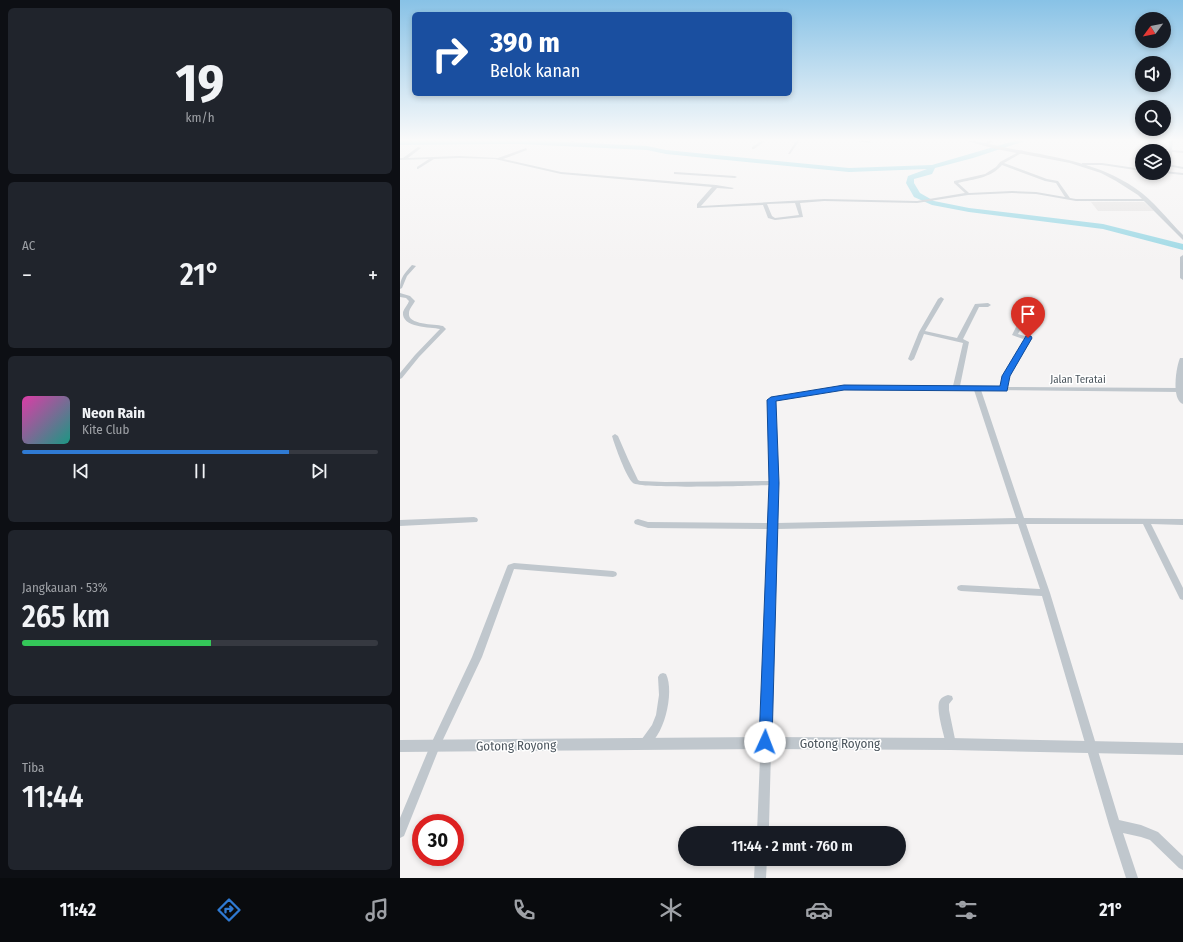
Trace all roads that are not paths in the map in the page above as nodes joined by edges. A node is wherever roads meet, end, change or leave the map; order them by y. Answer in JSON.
{"nodes":[{"id":1,"x":674,"y":182,"type":"edge"},
{"id":2,"x":955,"y":182,"type":"edge"},
{"id":3,"x":1058,"y":182,"type":"edge"},
{"id":4,"x":1122,"y":182,"type":"edge"},
{"id":5,"x":688,"y":183,"type":"joint"},
{"id":6,"x":716,"y":186,"type":"junction"},
{"id":7,"x":732,"y":188,"type":"dead end"},
{"id":8,"x":968,"y":194,"type":"junction"},
{"id":9,"x":1069,"y":199,"type":"junction"},
{"id":10,"x":1145,"y":200,"type":"junction"},
{"id":11,"x":797,"y":201,"type":"junction"},
{"id":12,"x":764,"y":203,"type":"junction"},
{"id":13,"x":1183,"y":238,"type":"edge"},
{"id":14,"x":1183,"y":257,"type":"edge"},
{"id":15,"x":414,"y":266,"type":"dead end"},
{"id":16,"x":1183,"y":275,"type":"edge"},
{"id":17,"x":403,"y":276,"type":"edge"},
{"id":18,"x":1183,"y":278,"type":"edge"},
{"id":19,"x":400,"y":286,"type":"edge"},
{"id":20,"x":400,"y":295,"type":"edge"},
{"id":21,"x":941,"y":299,"type":"dead end"},
{"id":22,"x":988,"y":304,"type":"dead end"},
{"id":23,"x":1023,"y":319,"type":"dead end"},
{"id":24,"x":922,"y":332,"type":"junction"},
{"id":25,"x":960,"y":339,"type":"junction"},
{"id":26,"x":911,"y":359,"type":"dead end"},
{"id":27,"x":1183,"y":360,"type":"edge"},
{"id":28,"x":400,"y":377,"type":"edge"},
{"id":29,"x":956,"y":389,"type":"junction"},
{"id":30,"x":977,"y":389,"type":"junction"},
{"id":31,"x":1004,"y":389,"type":"junction"},
{"id":32,"x":1179,"y":390,"type":"junction"},
{"id":33,"x":1183,"y":401,"type":"edge"},
{"id":34,"x":615,"y":436,"type":"dead end"},
{"id":35,"x":774,"y":483,"type":"junction"},
{"id":36,"x":474,"y":520,"type":"dead end"},
{"id":37,"x":1021,"y":521,"type":"junction"},
{"id":38,"x":638,"y":522,"type":"dead end"},
{"id":39,"x":1146,"y":522,"type":"junction"},
{"id":40,"x":1183,"y":522,"type":"edge"},
{"id":41,"x":400,"y":523,"type":"edge"},
{"id":42,"x":773,"y":526,"type":"junction"},
{"id":43,"x":614,"y":574,"type":"dead end"},
{"id":44,"x":961,"y":588,"type":"dead end"},
{"id":45,"x":1046,"y":593,"type":"junction"},
{"id":46,"x":1183,"y":597,"type":"edge"},
{"id":47,"x":663,"y":677,"type":"dead end"},
{"id":48,"x":948,"y":699,"type":"dead end"},
{"id":49,"x":765,"y":742,"type":"junction"},
{"id":50,"x":644,"y":743,"type":"junction"},
{"id":51,"x":950,"y":744,"type":"junction"},
{"id":52,"x":400,"y":746,"type":"edge"},
{"id":53,"x":435,"y":746,"type":"junction"},
{"id":54,"x":1092,"y":746,"type":"junction"},
{"id":55,"x":1183,"y":749,"type":"edge"},
{"id":56,"x":1115,"y":825,"type":"junction"},
{"id":57,"x":763,"y":826,"type":"edge"},
{"id":58,"x":400,"y":832,"type":"edge"},
{"id":59,"x":1183,"y":864,"type":"edge"},
{"id":60,"x":761,"y":866,"type":"edge"},
{"id":61,"x":760,"y":878,"type":"edge"},
{"id":62,"x":1132,"y":878,"type":"edge"}],
"edges":[{"from":1,"to":5,"type":"street"},
{"from":2,"to":8,"type":"street"},
{"from":3,"to":9,"type":"street"},
{"from":4,"to":10,"type":"street"},
{"from":5,"to":6,"type":"street"},
{"from":6,"to":7,"type":"street"},
{"from":6,"to":12,"type":"street"},
{"from":8,"to":9,"type":"street"},
{"from":8,"to":11,"type":"street"},
{"from":9,"to":10,"type":"street"},
{"from":10,"to":13,"type":"street"},
{"from":11,"to":12,"type":"street"},
{"from":11,"to":12,"type":"street"},
{"from":14,"to":16,"type":"street"},
{"from":15,"to":17,"type":"street"},
{"from":16,"to":18,"type":"street"},
{"from":17,"to":19,"type":"street"},
{"from":20,"to":28,"type":"street"},
{"from":21,"to":24,"type":"street"},
{"from":22,"to":25,"type":"street"},
{"from":23,"to":31,"type":"street"},
{"from":24,"to":25,"type":"street"},
{"from":24,"to":26,"type":"street"},
{"from":25,"to":29,"type":"street"},
{"from":27,"to":32,"type":"street"},
{"from":29,"to":30,"type":"street","name":"Jalan Teratai"},
{"from":29,"to":35,"type":"street","name":"Jalan Teratai"},
{"from":30,"to":31,"type":"street","name":"Jalan Teratai"},
{"from":30,"to":37,"type":"street"},
{"from":31,"to":32,"type":"street","name":"Jalan Teratai"},
{"from":32,"to":33,"type":"street"},
{"from":34,"to":35,"type":"street"},
{"from":35,"to":42,"type":"street"},
{"from":36,"to":41,"type":"street"},
{"from":37,"to":39,"type":"street"},
{"from":37,"to":42,"type":"street"},
{"from":37,"to":45,"type":"street"},
{"from":38,"to":42,"type":"street"},
{"from":39,"to":40,"type":"street"},
{"from":39,"to":46,"type":"street"},
{"from":42,"to":49,"type":"street"},
{"from":43,"to":53,"type":"street"},
{"from":44,"to":45,"type":"street"},
{"from":45,"to":54,"type":"street"},
{"from":47,"to":50,"type":"street"},
{"from":48,"to":51,"type":"street"},
{"from":49,"to":50,"type":"street","name":"Gotong Royong"},
{"from":49,"to":51,"type":"street","name":"Gotong Royong"},
{"from":49,"to":57,"type":"street"},
{"from":50,"to":53,"type":"street","name":"Gotong Royong"},
{"from":51,"to":54,"type":"street","name":"Gotong Royong"},
{"from":52,"to":53,"type":"street","name":"Gotong Royong"},
{"from":53,"to":58,"type":"street"},
{"from":54,"to":55,"type":"street","name":"Gotong Royong"},
{"from":54,"to":56,"type":"street"},
{"from":56,"to":59,"type":"street"},
{"from":56,"to":62,"type":"street"},
{"from":60,"to":61,"type":"street"}]}
